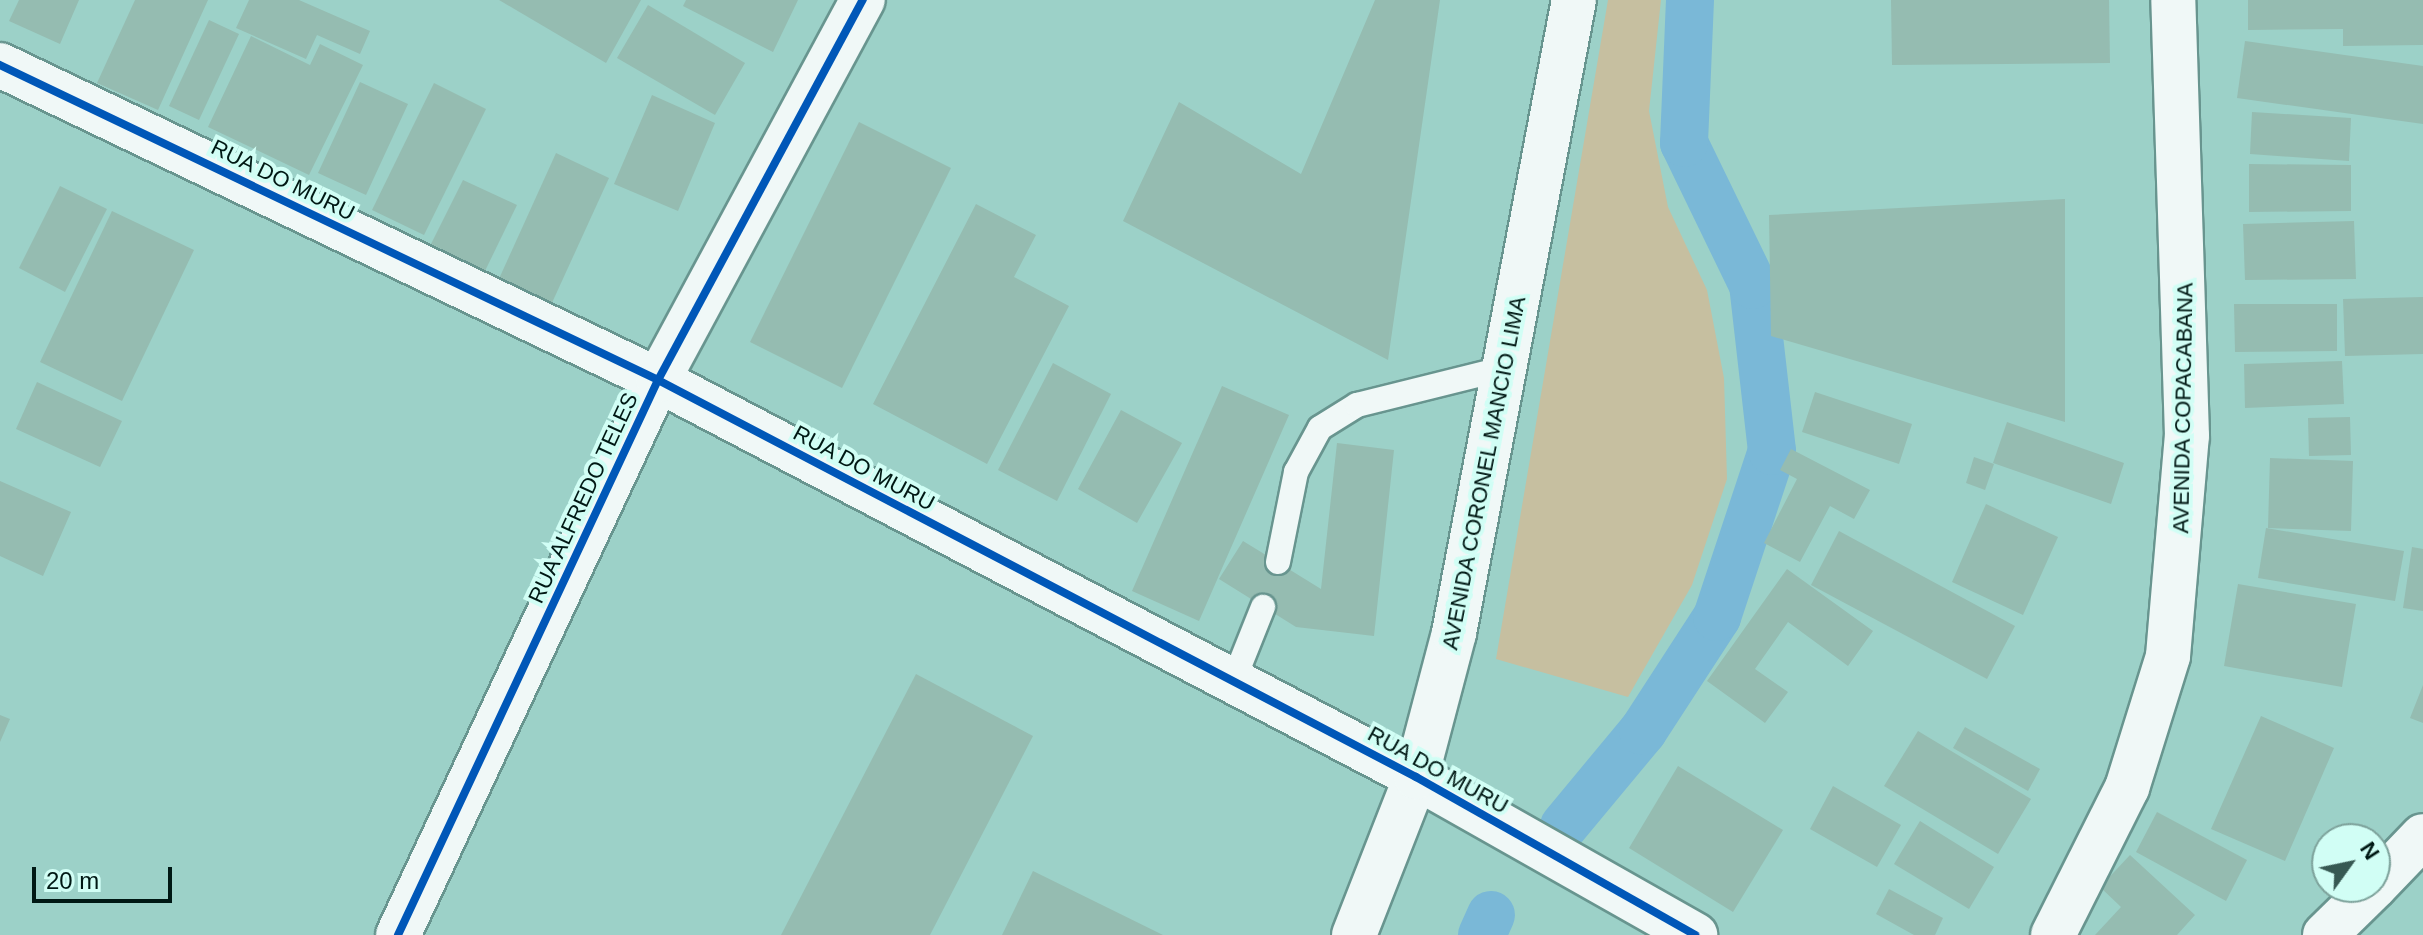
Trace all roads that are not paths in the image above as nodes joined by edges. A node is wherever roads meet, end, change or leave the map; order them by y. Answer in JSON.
{"nodes":[{"id":1,"x":863,"y":0,"type":"edge"},
{"id":2,"x":1574,"y":0,"type":"edge"},
{"id":3,"x":2173,"y":0,"type":"edge"},
{"id":4,"x":0,"y":65,"type":"edge"},
{"id":5,"x":1505,"y":368,"type":"junction"},
{"id":6,"x":658,"y":380,"type":"junction"},
{"id":7,"x":1278,"y":562,"type":"dead end"},
{"id":8,"x":1263,"y":607,"type":"dead end"},
{"id":9,"x":1233,"y":682,"type":"junction"},
{"id":10,"x":1416,"y":777,"type":"junction"},
{"id":11,"x":2423,"y":836,"type":"edge"},
{"id":12,"x":2391,"y":869,"type":"edge"},
{"id":13,"x":2357,"y":903,"type":"edge"},
{"id":14,"x":398,"y":935,"type":"edge"},
{"id":15,"x":1354,"y":935,"type":"edge"},
{"id":16,"x":1695,"y":935,"type":"edge"},
{"id":17,"x":2053,"y":935,"type":"edge"},
{"id":18,"x":2325,"y":935,"type":"edge"}],
"edges":[{"from":1,"to":6,"type":"street","name":"RUA ALFREDO TELES"},
{"from":2,"to":5,"type":"street","name":"AVENIDA CORONEL MANCIO LIMA"},
{"from":3,"to":17,"type":"street","name":"AVENIDA COPACABANA"},
{"from":4,"to":6,"type":"street","name":"RUA DO MURU"},
{"from":5,"to":7,"type":"lane"},
{"from":5,"to":10,"type":"street","name":"AVENIDA CORONEL MANCIO LIMA"},
{"from":6,"to":9,"type":"street","name":"RUA DO MURU"},
{"from":6,"to":14,"type":"street","name":"RUA ALFREDO TELES"},
{"from":8,"to":9,"type":"lane"},
{"from":9,"to":10,"type":"street","name":"RUA DO MURU"},
{"from":10,"to":15,"type":"street","name":"AVENIDA CORONEL MANCIO LIMA"},
{"from":10,"to":16,"type":"street","name":"RUA DO MURU"},
{"from":11,"to":12,"type":"street"},
{"from":13,"to":18,"type":"street"}]}
